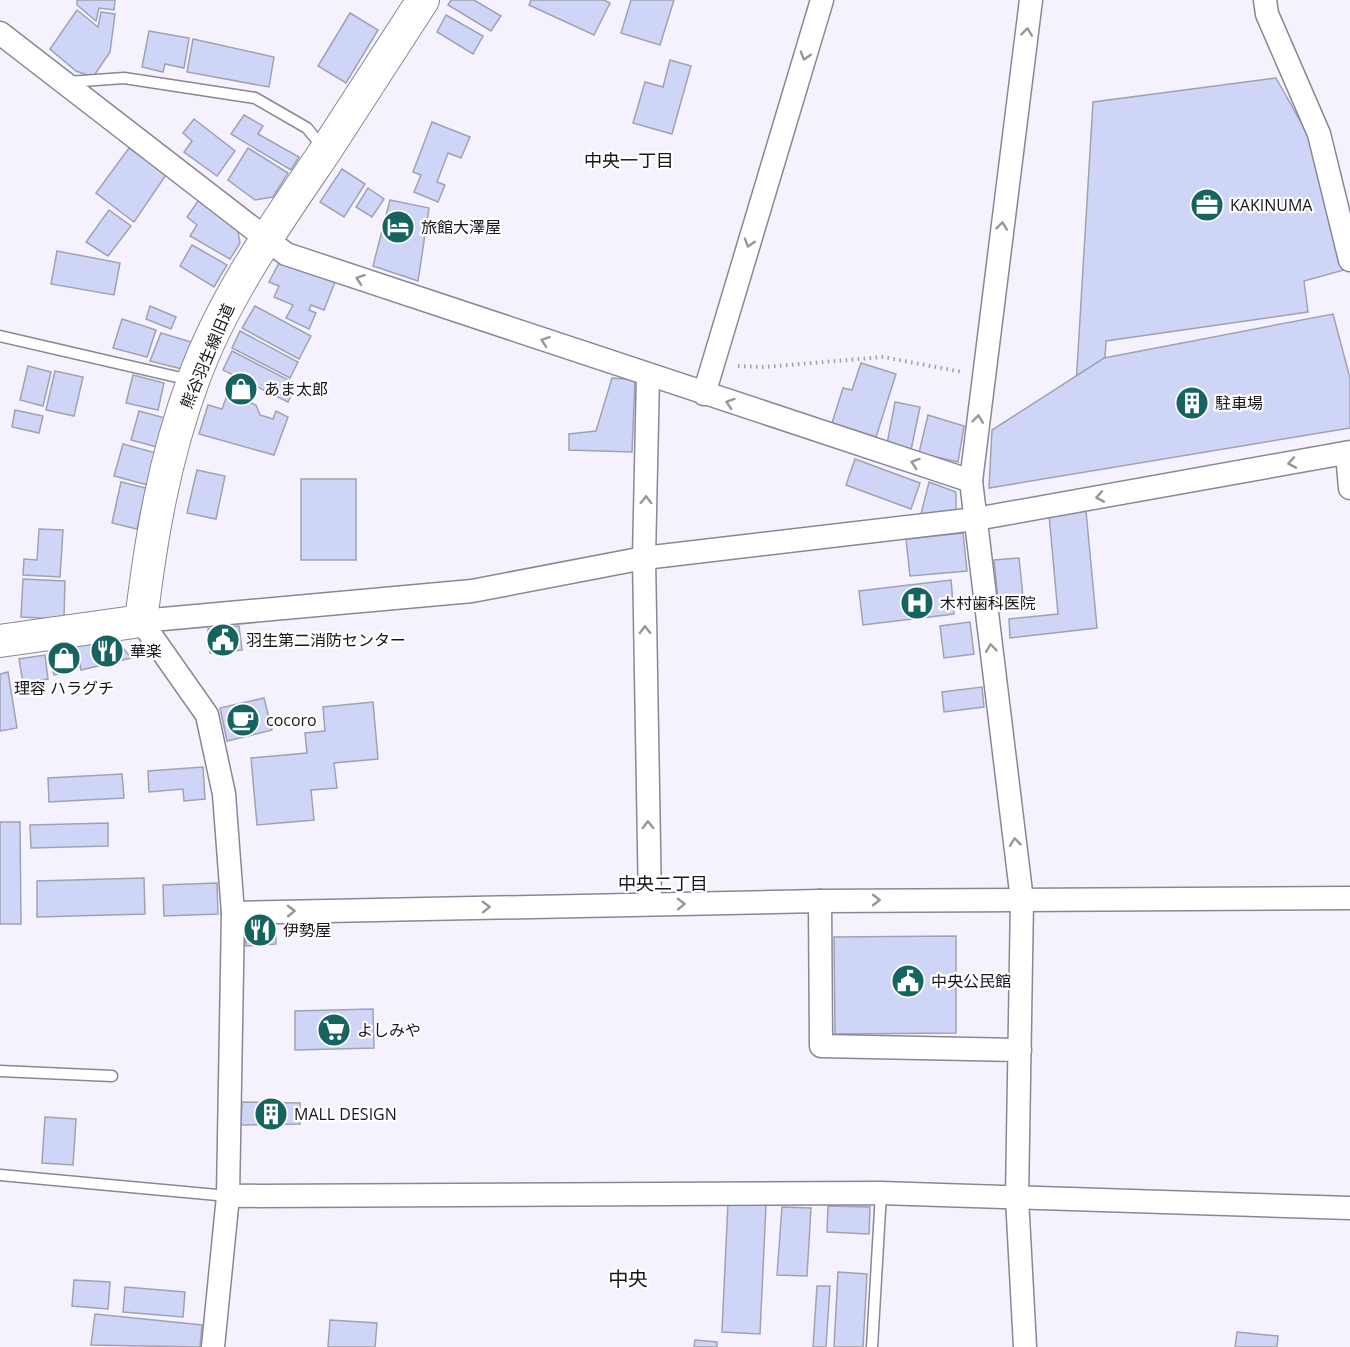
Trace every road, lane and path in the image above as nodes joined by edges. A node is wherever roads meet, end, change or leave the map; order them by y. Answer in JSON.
{"nodes":[{"id":1,"x":423,"y":0,"type":"edge"},
{"id":2,"x":822,"y":0,"type":"edge"},
{"id":3,"x":1031,"y":0,"type":"edge"},
{"id":4,"x":1265,"y":0,"type":"edge"},
{"id":5,"x":0,"y":33,"type":"edge"},
{"id":6,"x":65,"y":83,"type":"junction"},
{"id":7,"x":325,"y":150,"type":"junction"},
{"id":8,"x":266,"y":237,"type":"junction"},
{"id":9,"x":1350,"y":260,"type":"edge"},
{"id":10,"x":0,"y":336,"type":"edge"},
{"id":11,"x":712,"y":366,"type":"junction"},
{"id":12,"x":984,"y":375,"type":"junction"},
{"id":13,"x":648,"y":376,"type":"junction"},
{"id":14,"x":193,"y":380,"type":"junction"},
{"id":15,"x":704,"y":394,"type":"junction"},
{"id":16,"x":1349,"y":453,"type":"edge"},
{"id":17,"x":971,"y":481,"type":"junction"},
{"id":18,"x":1350,"y":488,"type":"edge"},
{"id":19,"x":976,"y":519,"type":"junction"},
{"id":20,"x":644,"y":558,"type":"junction"},
{"id":21,"x":141,"y":621,"type":"junction"},
{"id":22,"x":0,"y":641,"type":"edge"},
{"id":23,"x":1350,"y":898,"type":"edge"},
{"id":24,"x":1022,"y":900,"type":"junction"},
{"id":25,"x":820,"y":901,"type":"junction"},
{"id":26,"x":650,"y":904,"type":"junction"},
{"id":27,"x":233,"y":913,"type":"junction"},
{"id":28,"x":1020,"y":1050,"type":"junction"},
{"id":29,"x":0,"y":1071,"type":"edge"},
{"id":30,"x":112,"y":1076,"type":"dead end"},
{"id":31,"x":0,"y":1174,"type":"edge"},
{"id":32,"x":881,"y":1193,"type":"junction"},
{"id":33,"x":228,"y":1196,"type":"junction"},
{"id":34,"x":1017,"y":1198,"type":"junction"},
{"id":35,"x":1350,"y":1208,"type":"edge"},
{"id":36,"x":213,"y":1347,"type":"edge"},
{"id":37,"x":872,"y":1347,"type":"edge"},
{"id":38,"x":1025,"y":1347,"type":"edge"}],
"edges":[{"from":1,"to":7,"type":"street","name":"熊谷羽生線旧道"},
{"from":2,"to":11,"type":"street","one_way":true},
{"from":12,"to":3,"type":"street","one_way":true},
{"from":4,"to":9,"type":"street"},
{"from":5,"to":6,"type":"street"},
{"from":6,"to":7,"type":"lane"},
{"from":6,"to":8,"type":"street"},
{"from":7,"to":8,"type":"street","name":"熊谷羽生線旧道"},
{"from":13,"to":8,"type":"street","one_way":true},
{"from":8,"to":14,"type":"street","name":"熊谷羽生線旧道"},
{"from":10,"to":14,"type":"lane"},
{"from":11,"to":12,"type":"path"},
{"from":11,"to":15,"type":"street"},
{"from":17,"to":12,"type":"street","one_way":true},
{"from":13,"to":15,"type":"street"},
{"from":20,"to":13,"type":"street","one_way":true},
{"from":14,"to":21,"type":"street","name":"熊谷羽生線旧道"},
{"from":17,"to":15,"type":"street","one_way":true},
{"from":16,"to":18,"type":"street"},
{"from":16,"to":19,"type":"street","one_way":true},
{"from":17,"to":19,"type":"street"},
{"from":19,"to":20,"type":"street"},
{"from":24,"to":19,"type":"street","one_way":true},
{"from":20,"to":21,"type":"street"},
{"from":26,"to":20,"type":"street","one_way":true},
{"from":21,"to":22,"type":"street"},
{"from":21,"to":27,"type":"street"},
{"from":23,"to":24,"type":"street"},
{"from":25,"to":24,"type":"street","one_way":true},
{"from":24,"to":28,"type":"street"},
{"from":26,"to":25,"type":"street","one_way":true},
{"from":25,"to":28,"type":"street"},
{"from":27,"to":26,"type":"street","one_way":true},
{"from":27,"to":33,"type":"street"},
{"from":28,"to":34,"type":"street"},
{"from":29,"to":30,"type":"lane"},
{"from":31,"to":33,"type":"lane"},
{"from":32,"to":33,"type":"street"},
{"from":32,"to":34,"type":"street"},
{"from":32,"to":37,"type":"lane"},
{"from":33,"to":36,"type":"street"},
{"from":34,"to":35,"type":"street"},
{"from":34,"to":38,"type":"street"}]}
